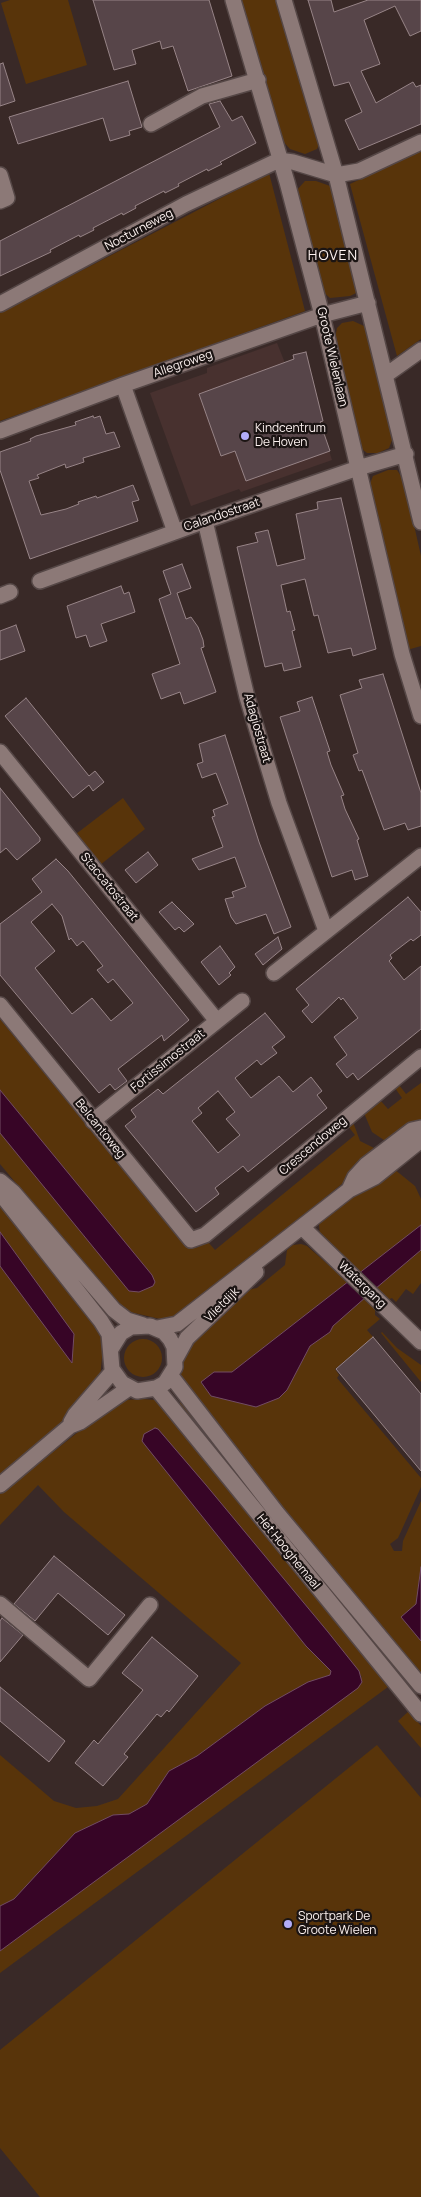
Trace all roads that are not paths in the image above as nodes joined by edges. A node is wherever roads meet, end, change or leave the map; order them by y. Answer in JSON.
{"nodes":[{"id":1,"x":233,"y":0,"type":"edge"},
{"id":2,"x":284,"y":0,"type":"edge"},
{"id":3,"x":258,"y":80,"type":"junction"},
{"id":4,"x":151,"y":124,"type":"dead end"},
{"id":5,"x":421,"y":142,"type":"edge"},
{"id":6,"x":280,"y":160,"type":"junction"},
{"id":7,"x":0,"y":175,"type":"edge"},
{"id":8,"x":336,"y":175,"type":"junction"},
{"id":9,"x":0,"y":202,"type":"edge"},
{"id":10,"x":368,"y":303,"type":"junction"},
{"id":11,"x":0,"y":304,"type":"edge"},
{"id":12,"x":322,"y":315,"type":"junction"},
{"id":13,"x":421,"y":350,"type":"edge"},
{"id":14,"x":386,"y":375,"type":"junction"},
{"id":15,"x":123,"y":385,"type":"junction"},
{"id":16,"x":0,"y":431,"type":"edge"},
{"id":17,"x":406,"y":454,"type":"junction"},
{"id":18,"x":358,"y":468,"type":"junction"},
{"id":19,"x":205,"y":521,"type":"junction"},
{"id":20,"x":421,"y":522,"type":"edge"},
{"id":21,"x":175,"y":532,"type":"junction"},
{"id":22,"x":40,"y":581,"type":"dead end"},
{"id":23,"x":421,"y":716,"type":"edge"},
{"id":24,"x":0,"y":752,"type":"edge"},
{"id":25,"x":421,"y":856,"type":"edge"},
{"id":26,"x":326,"y":931,"type":"junction"},
{"id":27,"x":274,"y":974,"type":"dead end"},
{"id":28,"x":242,"y":1000,"type":"dead end"},
{"id":29,"x":0,"y":1006,"type":"edge"},
{"id":30,"x":217,"y":1021,"type":"junction"},
{"id":31,"x":421,"y":1057,"type":"edge"},
{"id":32,"x":93,"y":1121,"type":"junction"},
{"id":33,"x":421,"y":1128,"type":"edge"},
{"id":34,"x":421,"y":1140,"type":"edge"},
{"id":35,"x":0,"y":1181,"type":"edge"},
{"id":36,"x":349,"y":1190,"type":"junction"},
{"id":37,"x":0,"y":1193,"type":"edge"},
{"id":38,"x":303,"y":1228,"type":"junction"},
{"id":39,"x":205,"y":1235,"type":"joint"},
{"id":40,"x":270,"y":1253,"type":"junction"},
{"id":41,"x":150,"y":1326,"type":"junction"},
{"id":42,"x":421,"y":1342,"type":"edge"},
{"id":43,"x":111,"y":1349,"type":"junction"},
{"id":44,"x":176,"y":1358,"type":"junction"},
{"id":45,"x":113,"y":1371,"type":"junction"},
{"id":46,"x":170,"y":1376,"type":"junction"},
{"id":47,"x":129,"y":1388,"type":"junction"},
{"id":48,"x":156,"y":1388,"type":"junction"},
{"id":49,"x":70,"y":1426,"type":"junction"},
{"id":50,"x":0,"y":1485,"type":"edge"},
{"id":51,"x":0,"y":1604,"type":"edge"},
{"id":52,"x":150,"y":1605,"type":"dead end"},
{"id":53,"x":421,"y":1686,"type":"edge"},
{"id":54,"x":421,"y":1714,"type":"edge"}],
"edges":[{"from":1,"to":3,"type":"street","name":"Groote Wielenlaan"},
{"from":2,"to":8,"type":"street"},
{"from":3,"to":4,"type":"street"},
{"from":3,"to":6,"type":"street","name":"Groote Wielenlaan"},
{"from":5,"to":8,"type":"street"},
{"from":6,"to":8,"type":"street"},
{"from":6,"to":11,"type":"street","name":"Nocturneweg"},
{"from":6,"to":12,"type":"street","name":"Groote Wielenlaan"},
{"from":7,"to":9,"type":"street"},
{"from":8,"to":10,"type":"street"},
{"from":10,"to":12,"type":"street","name":"Allegroweg"},
{"from":10,"to":14,"type":"street"},
{"from":12,"to":15,"type":"street","name":"Allegroweg"},
{"from":12,"to":18,"type":"street","name":"Groote Wielenlaan"},
{"from":13,"to":14,"type":"street"},
{"from":14,"to":17,"type":"street"},
{"from":15,"to":16,"type":"street","name":"Allegroweg"},
{"from":15,"to":21,"type":"street"},
{"from":17,"to":18,"type":"street","name":"Calandostraat"},
{"from":17,"to":20,"type":"street"},
{"from":18,"to":19,"type":"street","name":"Calandostraat"},
{"from":18,"to":23,"type":"street","name":"Groote Wielenlaan"},
{"from":19,"to":21,"type":"street","name":"Calandostraat"},
{"from":19,"to":26,"type":"street","name":"Adagiostraat"},
{"from":21,"to":22,"type":"street","name":"Calandostraat"},
{"from":24,"to":30,"type":"street","name":"Staccatostraat"},
{"from":25,"to":26,"type":"street"},
{"from":26,"to":27,"type":"street"},
{"from":28,"to":30,"type":"street","name":"Fortissimostraat"},
{"from":29,"to":32,"type":"street","name":"Belcantoweg"},
{"from":30,"to":32,"type":"street","name":"Fortissimostraat"},
{"from":31,"to":39,"type":"street","name":"Crescendoweg"},
{"from":32,"to":39,"type":"street","name":"Belcantoweg"},
{"from":33,"to":36,"type":"street","name":"Vlietdijk"},
{"from":34,"to":36,"type":"street","name":"Vlietdijk"},
{"from":35,"to":41,"type":"street"},
{"from":36,"to":38,"type":"street","name":"Vlietdijk"},
{"from":37,"to":43,"type":"street"},
{"from":38,"to":40,"type":"street","name":"Vlietdijk"},
{"from":38,"to":42,"type":"street","name":"Watergang"},
{"from":40,"to":41,"type":"street","name":"Vlietdijk"},
{"from":40,"to":44,"type":"street","name":"Vlietdijk"},
{"from":41,"to":43,"type":"street"},
{"from":41,"to":44,"type":"street"},
{"from":43,"to":45,"type":"street"},
{"from":44,"to":46,"type":"street"},
{"from":45,"to":47,"type":"street"},
{"from":45,"to":49,"type":"street"},
{"from":46,"to":48,"type":"street"},
{"from":46,"to":53,"type":"street","name":"Het Hooghemaal"},
{"from":47,"to":48,"type":"street"},
{"from":47,"to":49,"type":"street"},
{"from":48,"to":54,"type":"street","name":"Het Hooghemaal"},
{"from":49,"to":50,"type":"street"},
{"from":51,"to":52,"type":"street"}]}
